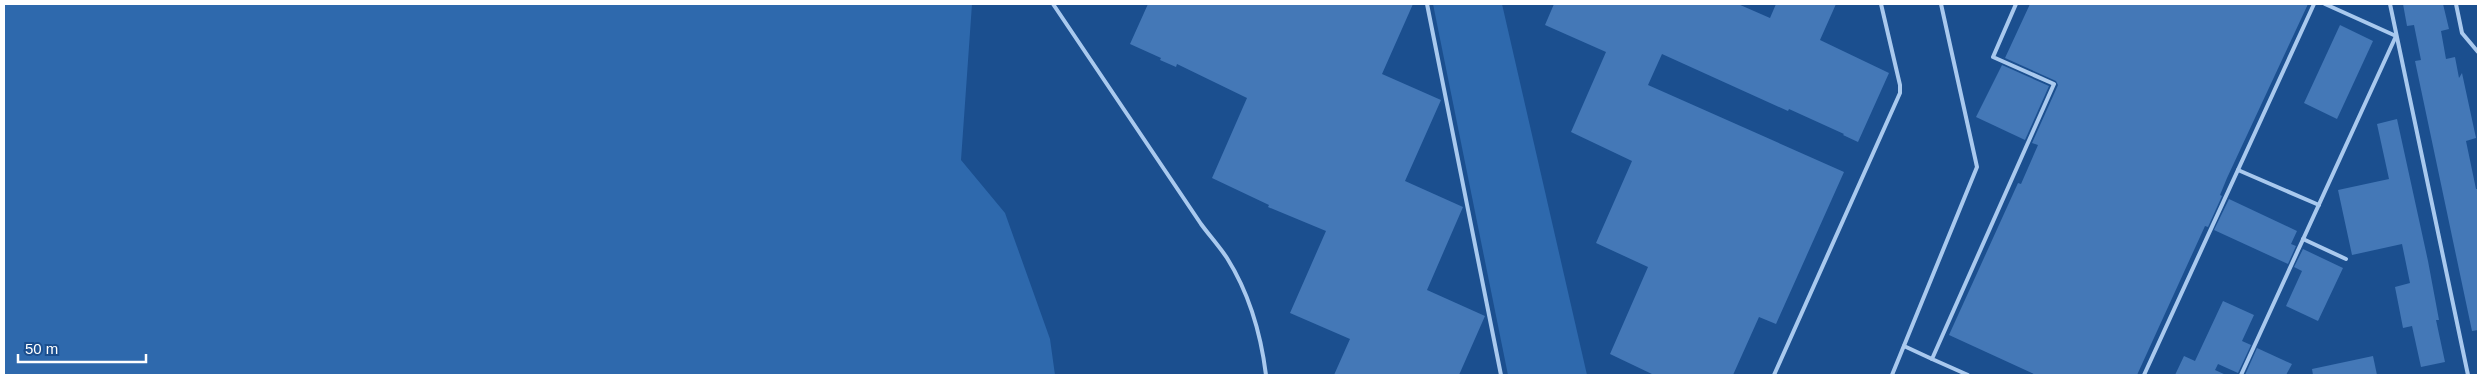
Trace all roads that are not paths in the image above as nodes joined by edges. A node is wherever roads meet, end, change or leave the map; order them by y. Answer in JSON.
{"nodes":[{"id":1,"x":1053,"y":4,"type":"edge"},
{"id":2,"x":1427,"y":4,"type":"edge"},
{"id":3,"x":1881,"y":4,"type":"edge"},
{"id":4,"x":1941,"y":4,"type":"edge"},
{"id":5,"x":2016,"y":4,"type":"edge"},
{"id":6,"x":2314,"y":4,"type":"edge"},
{"id":7,"x":2325,"y":4,"type":"edge"},
{"id":8,"x":2390,"y":4,"type":"edge"},
{"id":9,"x":2456,"y":4,"type":"edge"},
{"id":10,"x":2396,"y":36,"type":"junction"},
{"id":11,"x":2478,"y":52,"type":"edge"},
{"id":12,"x":2238,"y":170,"type":"junction"},
{"id":13,"x":2319,"y":205,"type":"junction"},
{"id":14,"x":2303,"y":239,"type":"junction"},
{"id":15,"x":2346,"y":259,"type":"dead end"},
{"id":16,"x":1904,"y":346,"type":"junction"},
{"id":17,"x":1932,"y":359,"type":"junction"},
{"id":18,"x":1266,"y":375,"type":"edge"},
{"id":19,"x":1501,"y":375,"type":"edge"},
{"id":20,"x":1774,"y":375,"type":"edge"},
{"id":21,"x":1892,"y":375,"type":"edge"},
{"id":22,"x":1968,"y":375,"type":"edge"},
{"id":23,"x":2144,"y":375,"type":"edge"},
{"id":24,"x":2242,"y":375,"type":"edge"},
{"id":25,"x":2468,"y":375,"type":"edge"}],
"edges":[{"from":1,"to":18,"type":"lane"},
{"from":2,"to":19,"type":"lane"},
{"from":3,"to":20,"type":"lane"},
{"from":4,"to":16,"type":"lane"},
{"from":5,"to":17,"type":"lane"},
{"from":6,"to":12,"type":"lane"},
{"from":7,"to":10,"type":"lane"},
{"from":8,"to":10,"type":"lane"},
{"from":9,"to":11,"type":"lane"},
{"from":10,"to":13,"type":"lane"},
{"from":10,"to":25,"type":"lane"},
{"from":12,"to":13,"type":"lane"},
{"from":12,"to":23,"type":"lane"},
{"from":13,"to":14,"type":"lane"},
{"from":14,"to":15,"type":"lane"},
{"from":14,"to":24,"type":"lane"},
{"from":16,"to":17,"type":"lane"},
{"from":16,"to":21,"type":"lane"},
{"from":17,"to":22,"type":"lane"}]}
